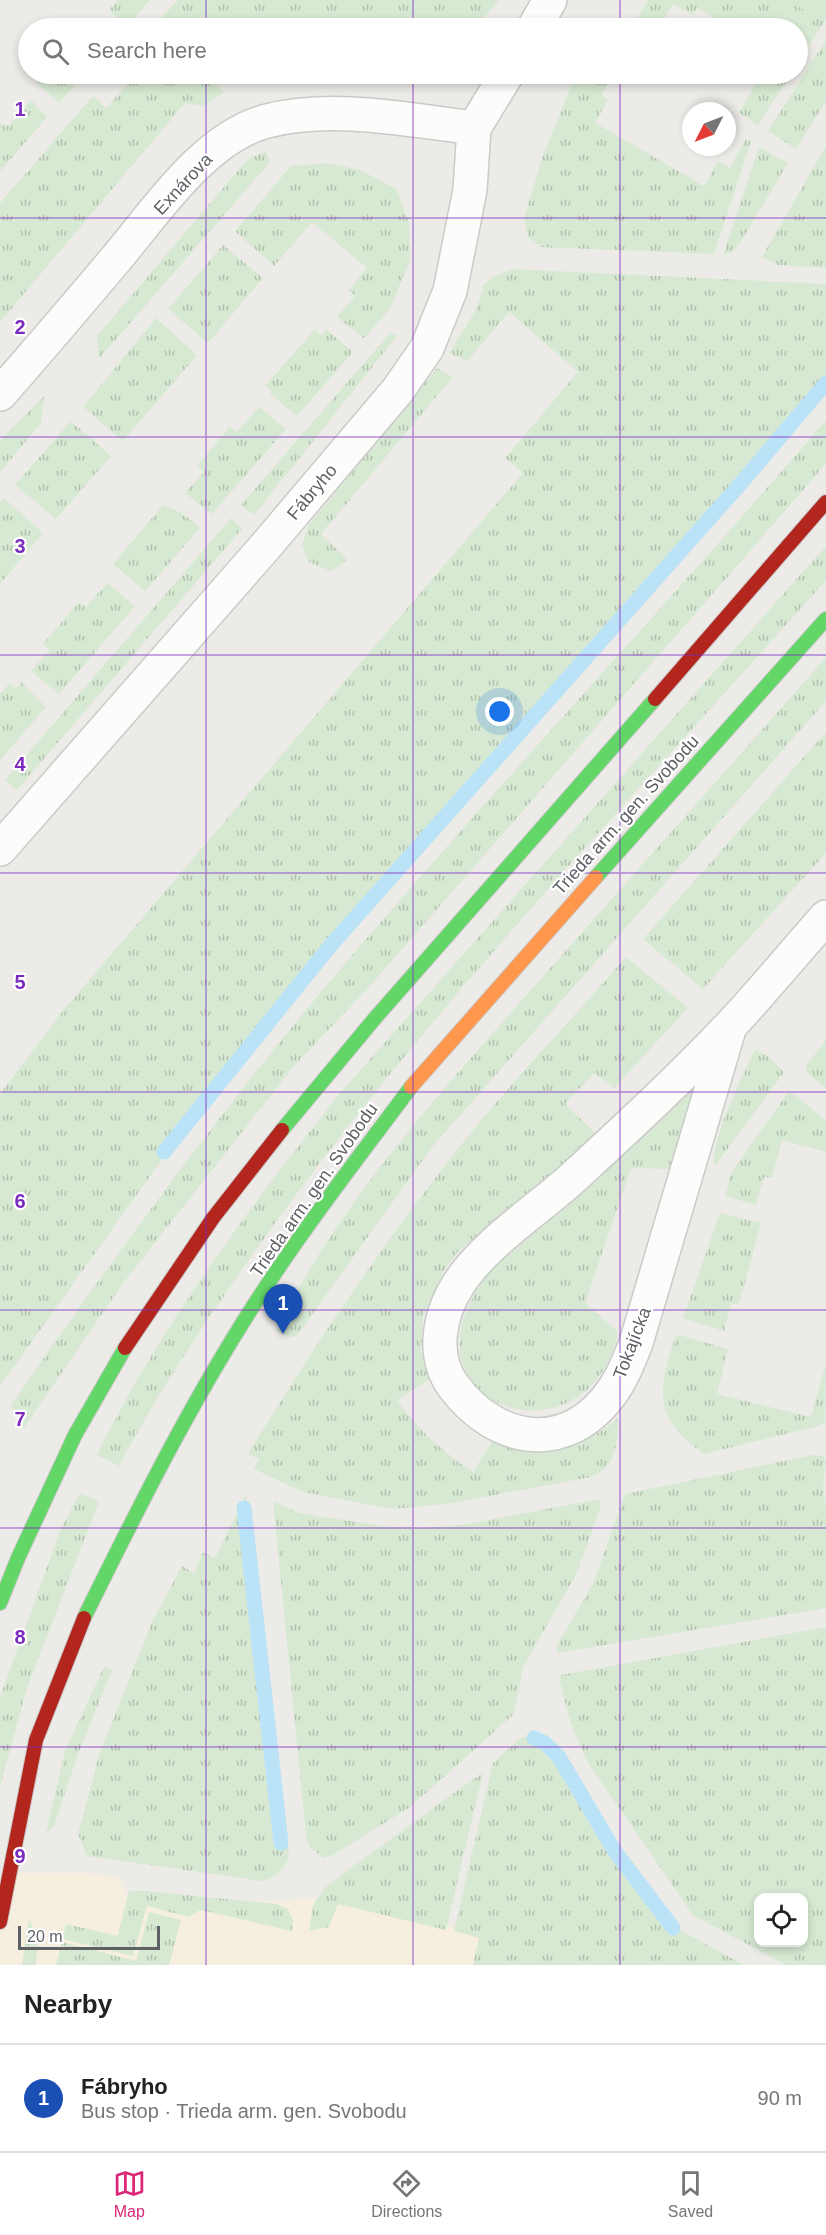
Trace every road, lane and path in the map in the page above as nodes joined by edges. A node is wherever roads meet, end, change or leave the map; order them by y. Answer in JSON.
{"nodes":[{"id":1,"x":550,"y":0,"type":"edge"},
{"id":2,"x":540,"y":18,"type":"edge"},
{"id":3,"x":501,"y":84,"type":"edge"},
{"id":4,"x":474,"y":128,"type":"junction"},
{"id":5,"x":0,"y":394,"type":"edge"},
{"id":6,"x":826,"y":502,"type":"edge"},
{"id":7,"x":826,"y":619,"type":"edge"},
{"id":8,"x":0,"y":849,"type":"edge"},
{"id":9,"x":826,"y":917,"type":"edge"},
{"id":10,"x":730,"y":1026,"type":"junction"},
{"id":11,"x":0,"y":1603,"type":"edge"},
{"id":12,"x":0,"y":1922,"type":"edge"}],
"edges":[{"from":1,"to":2,"type":"street"},
{"from":3,"to":4,"type":"street","name":"Fábryho"},
{"from":4,"to":5,"type":"street","name":"Exnárova"},
{"from":4,"to":8,"type":"street","name":"Fábryho"},
{"from":6,"to":11,"type":"street"},
{"from":7,"to":12,"type":"street","name":"Trieda arm. gen. Svobodu"},
{"from":9,"to":10,"type":"street","name":"Tokajícka"},
{"from":10,"to":10,"type":"street","name":"Tokajícka"}]}
